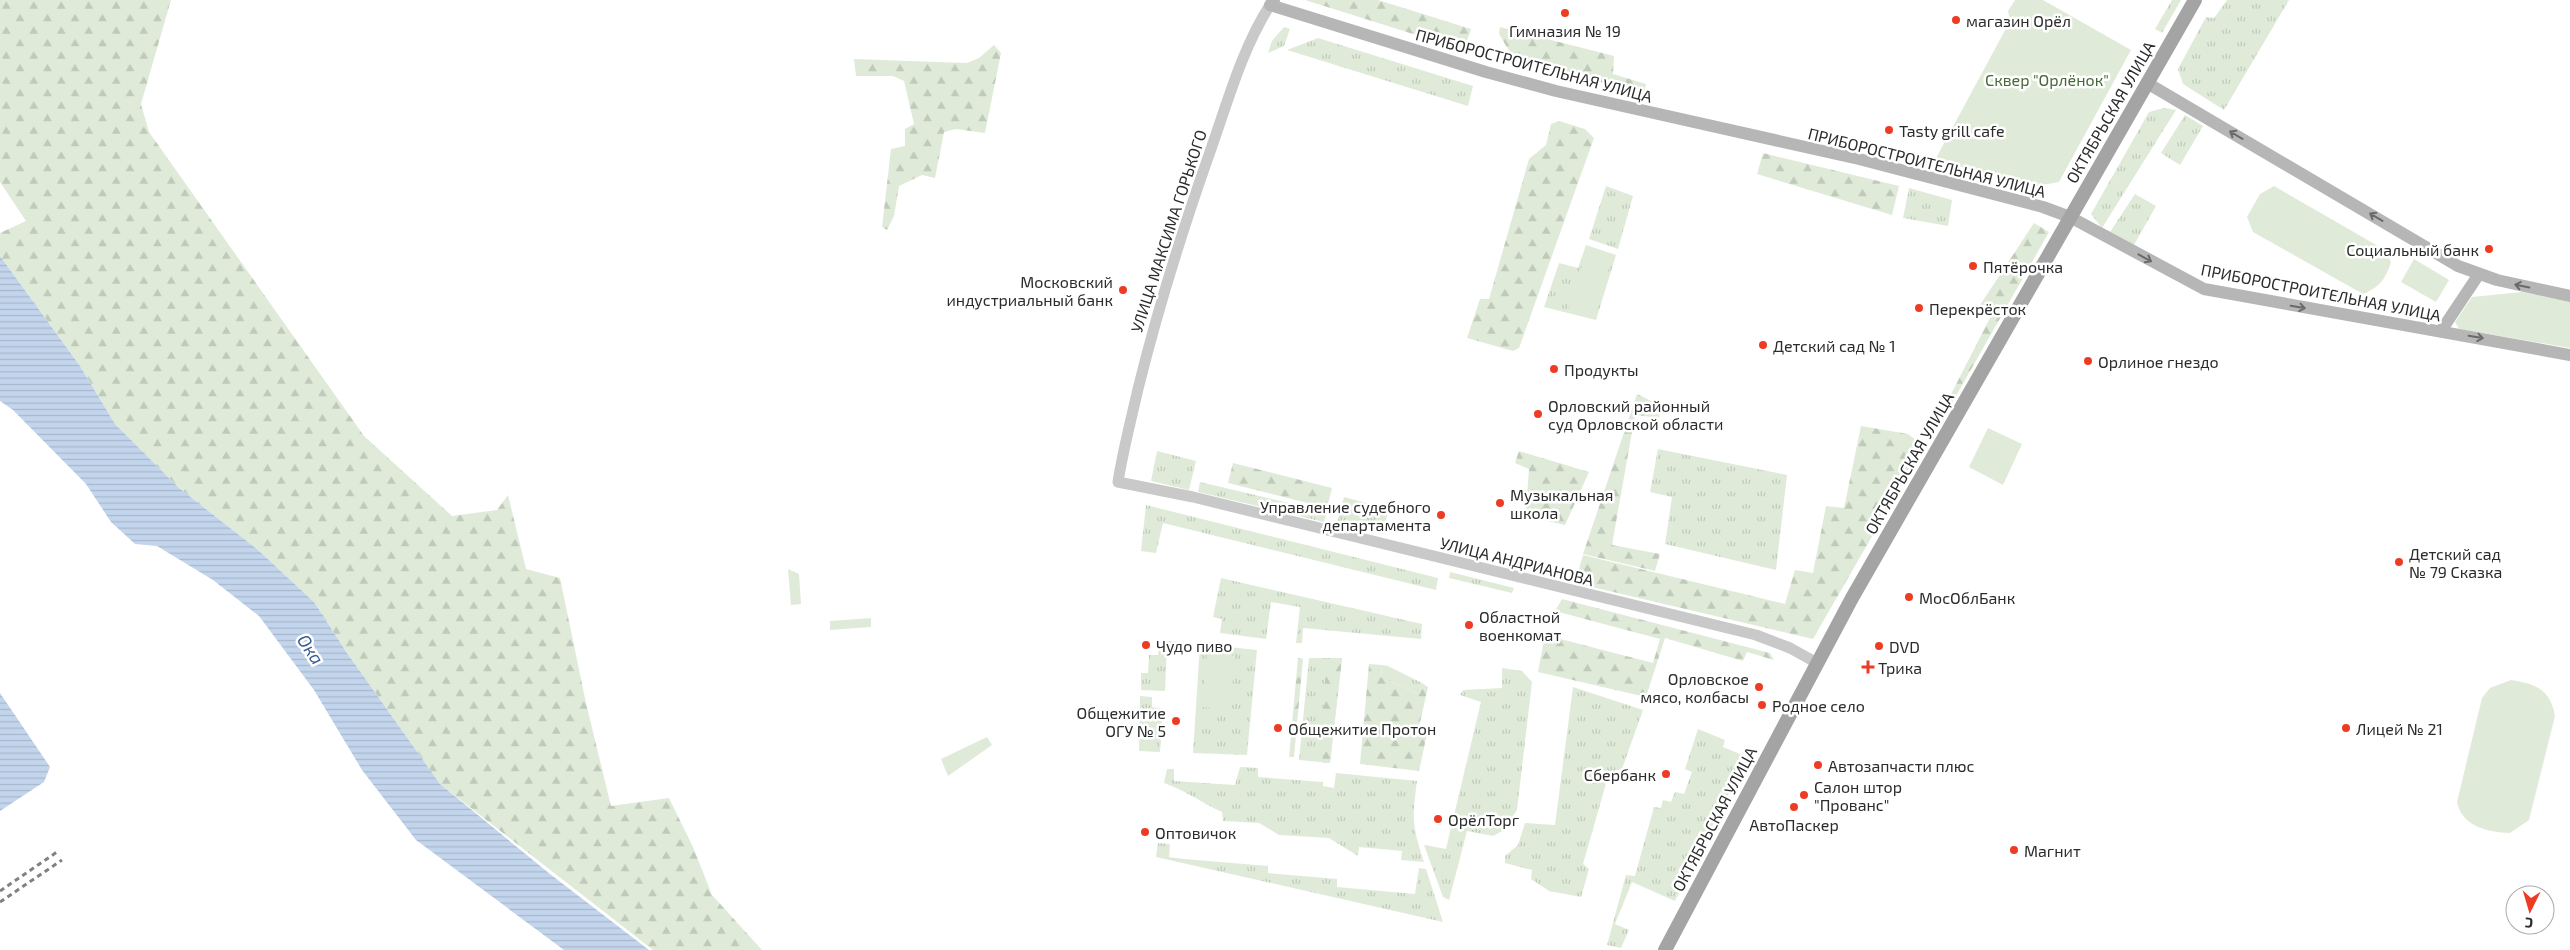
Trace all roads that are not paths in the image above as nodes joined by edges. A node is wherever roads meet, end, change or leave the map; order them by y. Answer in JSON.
{"nodes":[{"id":1,"x":2195,"y":0,"type":"edge"},
{"id":2,"x":1272,"y":3,"type":"edge"},
{"id":3,"x":2147,"y":83,"type":"junction"},
{"id":4,"x":2070,"y":217,"type":"junction"},
{"id":5,"x":2479,"y":274,"type":"junction"},
{"id":6,"x":2570,"y":296,"type":"edge"},
{"id":7,"x":2441,"y":331,"type":"junction"},
{"id":8,"x":2570,"y":354,"type":"edge"},
{"id":9,"x":1118,"y":482,"type":"joint"},
{"id":10,"x":1817,"y":663,"type":"junction"},
{"id":11,"x":1665,"y":950,"type":"edge"}],
"edges":[{"from":1,"to":3,"type":"main road","name":"ОКТЯБРЬСКАЯ УЛИЦА"},
{"from":2,"to":4,"type":"main road","name":"ПРИБОРОСТРОИТЕЛЬНАЯ УЛИЦА"},
{"from":2,"to":9,"type":"street","name":"УЛИЦА МАКСИМА ГОРЬКОГО"},
{"from":3,"to":4,"type":"main road","name":"ОКТЯБРЬСКАЯ УЛИЦА"},
{"from":5,"to":3,"type":"main road","one_way":true},
{"from":4,"to":7,"type":"main road","name":"ПРИБОРОСТРОИТЕЛЬНАЯ УЛИЦА","one_way":true},
{"from":4,"to":10,"type":"main road","name":"ОКТЯБРЬСКАЯ УЛИЦА"},
{"from":6,"to":5,"type":"main road","one_way":true},
{"from":5,"to":7,"type":"main road"},
{"from":7,"to":8,"type":"main road","name":"ПРИБОРОСТРОИТЕЛЬНАЯ УЛИЦА","one_way":true},
{"from":9,"to":10,"type":"street","name":"УЛИЦА АНДРИАНОВА"},
{"from":10,"to":11,"type":"main road","name":"ОКТЯБРЬСКАЯ УЛИЦА"}]}
